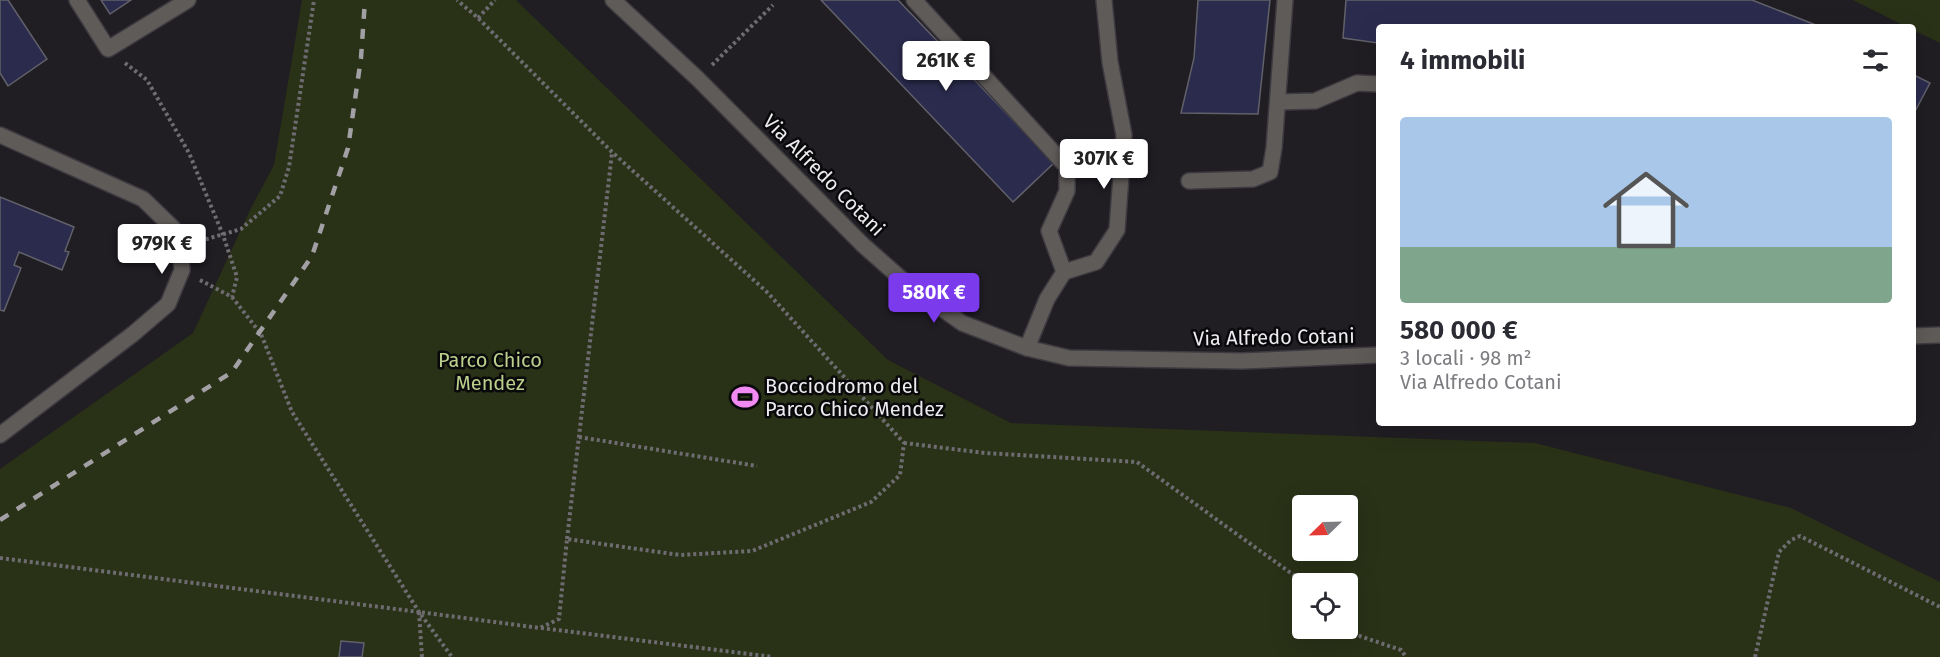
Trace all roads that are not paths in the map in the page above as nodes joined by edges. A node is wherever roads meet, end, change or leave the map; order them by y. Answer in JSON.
{"nodes":[{"id":1,"x":76,"y":0,"type":"edge"},
{"id":2,"x":188,"y":0,"type":"edge"},
{"id":3,"x":614,"y":0,"type":"edge"},
{"id":4,"x":914,"y":0,"type":"edge"},
{"id":5,"x":1104,"y":0,"type":"edge"},
{"id":6,"x":1285,"y":0,"type":"edge"},
{"id":7,"x":1376,"y":84,"type":"edge"},
{"id":8,"x":1278,"y":102,"type":"junction"},
{"id":9,"x":0,"y":135,"type":"edge"},
{"id":10,"x":1189,"y":181,"type":"dead end"},
{"id":11,"x":1064,"y":272,"type":"junction"},
{"id":12,"x":1940,"y":335,"type":"edge"},
{"id":13,"x":1916,"y":336,"type":"edge"},
{"id":14,"x":1027,"y":348,"type":"junction"},
{"id":15,"x":1376,"y":355,"type":"edge"},
{"id":16,"x":0,"y":435,"type":"edge"}],
"edges":[{"from":1,"to":2,"type":"street"},
{"from":3,"to":14,"type":"street","name":"Via Alfredo Cotani"},
{"from":4,"to":11,"type":"street"},
{"from":5,"to":11,"type":"street"},
{"from":6,"to":8,"type":"street"},
{"from":7,"to":8,"type":"street"},
{"from":8,"to":10,"type":"street"},
{"from":9,"to":16,"type":"street"},
{"from":11,"to":14,"type":"street"},
{"from":12,"to":13,"type":"street"},
{"from":14,"to":15,"type":"street","name":"Via Alfredo Cotani"}]}
